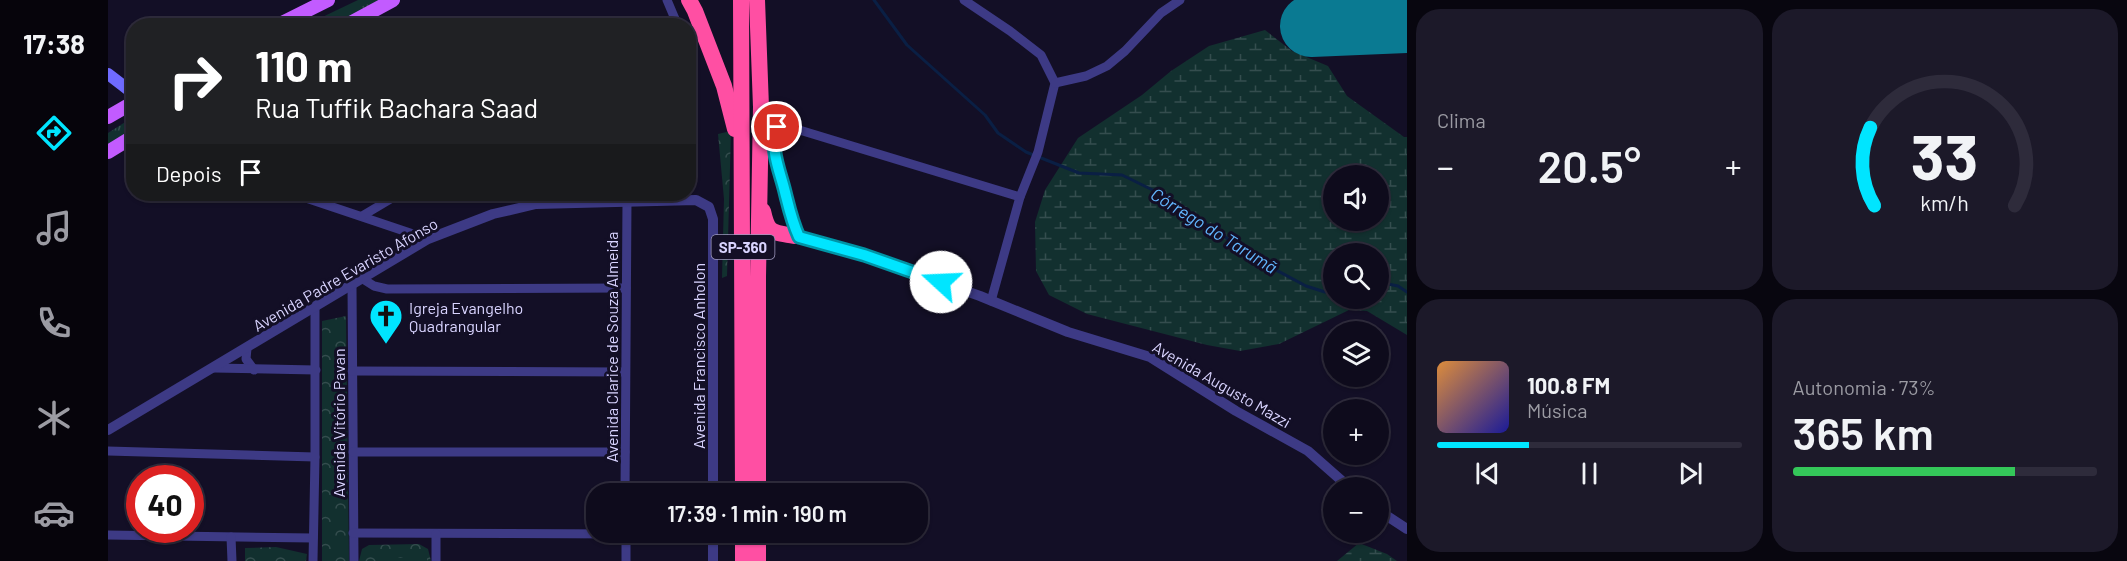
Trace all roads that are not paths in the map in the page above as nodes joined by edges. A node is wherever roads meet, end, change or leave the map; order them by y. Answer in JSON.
{"nodes":[{"id":1,"x":328,"y":0,"type":"edge"},
{"id":2,"x":393,"y":0,"type":"edge"},
{"id":3,"x":667,"y":0,"type":"edge"},
{"id":4,"x":689,"y":0,"type":"edge"},
{"id":5,"x":741,"y":0,"type":"edge"},
{"id":6,"x":757,"y":0,"type":"edge"},
{"id":7,"x":964,"y":0,"type":"edge"},
{"id":8,"x":1180,"y":0,"type":"edge"},
{"id":9,"x":292,"y":18,"type":"edge"},
{"id":10,"x":360,"y":18,"type":"edge"},
{"id":11,"x":675,"y":18,"type":"edge"},
{"id":12,"x":108,"y":74,"type":"edge"},
{"id":13,"x":1055,"y":83,"type":"junction"},
{"id":14,"x":126,"y":88,"type":"edge"},
{"id":15,"x":126,"y":107,"type":"edge"},
{"id":16,"x":108,"y":117,"type":"edge"},
{"id":17,"x":126,"y":141,"type":"edge"},
{"id":18,"x":108,"y":152,"type":"edge"},
{"id":19,"x":741,"y":152,"type":"junction"},
{"id":20,"x":760,"y":179,"type":"junction"},
{"id":21,"x":1020,"y":197,"type":"junction"},
{"id":22,"x":696,"y":200,"type":"edge"},
{"id":23,"x":316,"y":201,"type":"edge"},
{"id":24,"x":387,"y":201,"type":"edge"},
{"id":25,"x":627,"y":201,"type":"joint"},
{"id":26,"x":362,"y":216,"type":"junction"},
{"id":27,"x":712,"y":219,"type":"joint"},
{"id":28,"x":797,"y":237,"type":"junction"},
{"id":29,"x":428,"y":239,"type":"junction"},
{"id":30,"x":758,"y":277,"type":"junction"},
{"id":31,"x":363,"y":279,"type":"junction"},
{"id":32,"x":352,"y":285,"type":"junction"},
{"id":33,"x":626,"y":288,"type":"junction"},
{"id":34,"x":992,"y":301,"type":"junction"},
{"id":35,"x":315,"y":308,"type":"junction"},
{"id":36,"x":247,"y":348,"type":"junction"},
{"id":37,"x":214,"y":368,"type":"junction"},
{"id":38,"x":254,"y":370,"type":"junction"},
{"id":39,"x":316,"y":370,"type":"junction"},
{"id":40,"x":352,"y":371,"type":"junction"},
{"id":41,"x":625,"y":372,"type":"junction"},
{"id":42,"x":108,"y":430,"type":"edge"},
{"id":43,"x":108,"y":451,"type":"edge"},
{"id":44,"x":353,"y":452,"type":"junction"},
{"id":45,"x":625,"y":452,"type":"junction"},
{"id":46,"x":315,"y":457,"type":"junction"},
{"id":47,"x":1338,"y":477,"type":"edge"},
{"id":48,"x":625,"y":483,"type":"edge"},
{"id":49,"x":713,"y":483,"type":"edge"},
{"id":50,"x":743,"y":483,"type":"edge"},
{"id":51,"x":758,"y":483,"type":"edge"},
{"id":52,"x":1389,"y":517,"type":"edge"},
{"id":53,"x":1403,"y":527,"type":"edge"},
{"id":54,"x":353,"y":533,"type":"junction"},
{"id":55,"x":586,"y":533,"type":"edge"},
{"id":56,"x":436,"y":534,"type":"junction"},
{"id":57,"x":108,"y":535,"type":"edge"},
{"id":58,"x":231,"y":537,"type":"junction"},
{"id":59,"x":313,"y":537,"type":"junction"},
{"id":60,"x":626,"y":543,"type":"edge"},
{"id":61,"x":713,"y":543,"type":"edge"},
{"id":62,"x":743,"y":543,"type":"edge"},
{"id":63,"x":758,"y":543,"type":"edge"},
{"id":64,"x":232,"y":561,"type":"edge"},
{"id":65,"x":313,"y":561,"type":"edge"},
{"id":66,"x":354,"y":561,"type":"edge"},
{"id":67,"x":436,"y":561,"type":"edge"},
{"id":68,"x":626,"y":561,"type":"edge"},
{"id":69,"x":713,"y":561,"type":"edge"},
{"id":70,"x":743,"y":561,"type":"edge"},
{"id":71,"x":758,"y":561,"type":"edge"}],
"edges":[{"from":1,"to":9,"type":"main road"},
{"from":2,"to":10,"type":"main road"},
{"from":3,"to":11,"type":"street"},
{"from":4,"to":19,"type":"highway"},
{"from":5,"to":19,"type":"highway","number":"SP-360"},
{"from":6,"to":20,"type":"highway","number":"SP-360"},
{"from":7,"to":13,"type":"street"},
{"from":8,"to":13,"type":"street"},
{"from":12,"to":14,"type":"main road"},
{"from":13,"to":21,"type":"street"},
{"from":15,"to":16,"type":"main road"},
{"from":17,"to":18,"type":"main road"},
{"from":19,"to":50,"type":"highway","number":"SP-360"},
{"from":20,"to":28,"type":"highway"},
{"from":20,"to":30,"type":"highway","number":"SP-360"},
{"from":21,"to":28,"type":"street"},
{"from":21,"to":34,"type":"street"},
{"from":22,"to":27,"type":"street","name":"Avenida Padre Evaristo Afonso"},
{"from":23,"to":26,"type":"street"},
{"from":24,"to":26,"type":"street"},
{"from":25,"to":29,"type":"street","name":"Avenida Padre Evaristo Afonso"},
{"from":25,"to":33,"type":"street","name":"Avenida Clarice de Souza Almeida"},
{"from":26,"to":29,"type":"street"},
{"from":27,"to":49,"type":"street","name":"Avenida Francisco Anholon"},
{"from":28,"to":30,"type":"highway"},
{"from":28,"to":34,"type":"street","name":"Avenida Augusto Mazzi"},
{"from":29,"to":31,"type":"street","name":"Avenida Padre Evaristo Afonso"},
{"from":30,"to":51,"type":"highway","number":"SP-360"},
{"from":31,"to":32,"type":"street","name":"Avenida Padre Evaristo Afonso"},
{"from":31,"to":33,"type":"street"},
{"from":32,"to":35,"type":"street","name":"Avenida Padre Evaristo Afonso"},
{"from":32,"to":40,"type":"street","name":"Avenida Vitório Pavan"},
{"from":33,"to":41,"type":"street","name":"Avenida Clarice de Souza Almeida"},
{"from":34,"to":47,"type":"street","name":"Avenida Augusto Mazzi"},
{"from":35,"to":36,"type":"street","name":"Avenida Padre Evaristo Afonso"},
{"from":35,"to":39,"type":"street","name":"Avenida Vitório Pavan"},
{"from":36,"to":37,"type":"street","name":"Avenida Padre Evaristo Afonso"},
{"from":36,"to":38,"type":"street"},
{"from":37,"to":38,"type":"street"},
{"from":37,"to":42,"type":"street","name":"Avenida Padre Evaristo Afonso"},
{"from":38,"to":39,"type":"street"},
{"from":39,"to":46,"type":"street","name":"Avenida Vitório Pavan"},
{"from":40,"to":41,"type":"street"},
{"from":40,"to":44,"type":"street","name":"Avenida Vitório Pavan"},
{"from":41,"to":45,"type":"street","name":"Avenida Clarice de Souza Almeida"},
{"from":43,"to":46,"type":"street"},
{"from":44,"to":45,"type":"street"},
{"from":44,"to":54,"type":"street","name":"Avenida Vitório Pavan"},
{"from":45,"to":48,"type":"street","name":"Avenida Clarice de Souza Almeida"},
{"from":46,"to":59,"type":"street","name":"Avenida Vitório Pavan"},
{"from":52,"to":53,"type":"street"},
{"from":54,"to":56,"type":"street"},
{"from":54,"to":66,"type":"street","name":"Avenida Vitório Pavan"},
{"from":55,"to":56,"type":"street"},
{"from":56,"to":67,"type":"street"},
{"from":57,"to":58,"type":"street"},
{"from":58,"to":59,"type":"street"},
{"from":58,"to":64,"type":"street"},
{"from":59,"to":65,"type":"street","name":"Avenida Vitório Pavan"},
{"from":60,"to":68,"type":"street"},
{"from":61,"to":69,"type":"street"},
{"from":62,"to":70,"type":"highway"},
{"from":63,"to":71,"type":"highway"}]}
